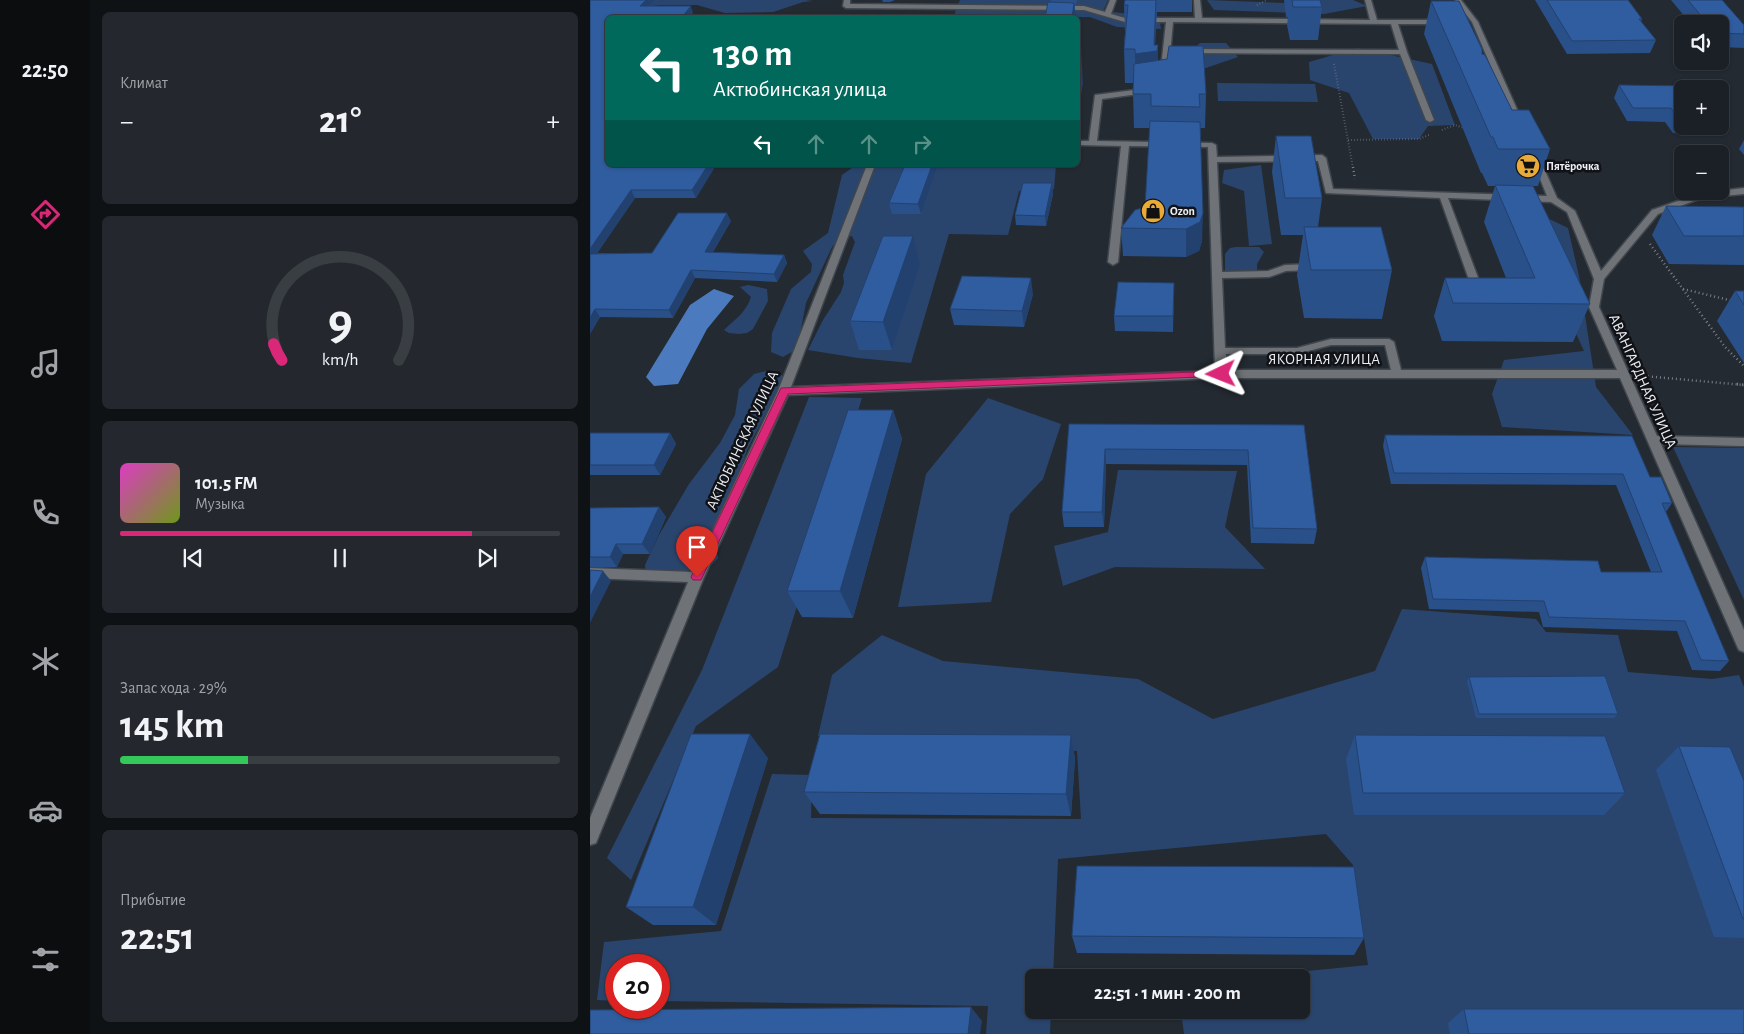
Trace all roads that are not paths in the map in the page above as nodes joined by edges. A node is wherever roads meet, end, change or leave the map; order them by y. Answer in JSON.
{"nodes":[{"id":1,"x":847,"y":0,"type":"edge"},
{"id":2,"x":1113,"y":0,"type":"edge"},
{"id":3,"x":1197,"y":0,"type":"edge"},
{"id":4,"x":1368,"y":0,"type":"edge"},
{"id":5,"x":1458,"y":0,"type":"edge"},
{"id":6,"x":933,"y":6,"type":"edge"},
{"id":7,"x":1107,"y":15,"type":"junction"},
{"id":8,"x":1170,"y":20,"type":"junction"},
{"id":9,"x":1199,"y":21,"type":"junction"},
{"id":10,"x":1374,"y":21,"type":"junction"},
{"id":11,"x":1394,"y":21,"type":"junction"},
{"id":12,"x":1448,"y":22,"type":"edge"},
{"id":13,"x":1166,"y":51,"type":"junction"},
{"id":14,"x":1403,"y":52,"type":"junction"},
{"id":15,"x":1430,"y":120,"type":"dead end"},
{"id":16,"x":1523,"y":131,"type":"edge"},
{"id":17,"x":1080,"y":143,"type":"edge"},
{"id":18,"x":1093,"y":143,"type":"junction"},
{"id":19,"x":1125,"y":144,"type":"junction"},
{"id":20,"x":1531,"y":149,"type":"edge"},
{"id":21,"x":1213,"y":160,"type":"junction"},
{"id":22,"x":870,"y":167,"type":"edge"},
{"id":23,"x":1744,"y":191,"type":"edge"},
{"id":24,"x":1443,"y":195,"type":"junction"},
{"id":25,"x":1553,"y":199,"type":"junction"},
{"id":26,"x":1113,"y":262,"type":"dead end"},
{"id":27,"x":1322,"y":267,"type":"edge"},
{"id":28,"x":1217,"y":275,"type":"junction"},
{"id":29,"x":1599,"y":279,"type":"junction"},
{"id":30,"x":1478,"y":291,"type":"edge"},
{"id":31,"x":1220,"y":351,"type":"junction"},
{"id":32,"x":1221,"y":374,"type":"junction"},
{"id":33,"x":1398,"y":374,"type":"junction"},
{"id":34,"x":1624,"y":374,"type":"junction"},
{"id":35,"x":784,"y":391,"type":"junction"},
{"id":36,"x":1653,"y":440,"type":"junction"},
{"id":37,"x":1744,"y":442,"type":"edge"},
{"id":38,"x":590,"y":573,"type":"edge"},
{"id":39,"x":697,"y":577,"type":"junction"},
{"id":40,"x":1744,"y":646,"type":"edge"},
{"id":41,"x":590,"y":837,"type":"edge"}],
"edges":[{"from":1,"to":6,"type":"street"},
{"from":2,"to":7,"type":"street"},
{"from":3,"to":9,"type":"street"},
{"from":4,"to":10,"type":"street"},
{"from":5,"to":16,"type":"street"},
{"from":6,"to":7,"type":"street"},
{"from":7,"to":8,"type":"street"},
{"from":8,"to":9,"type":"street"},
{"from":8,"to":13,"type":"street"},
{"from":9,"to":10,"type":"street"},
{"from":10,"to":11,"type":"street"},
{"from":11,"to":12,"type":"street"},
{"from":11,"to":14,"type":"street"},
{"from":13,"to":14,"type":"street"},
{"from":13,"to":18,"type":"street"},
{"from":14,"to":15,"type":"street"},
{"from":17,"to":18,"type":"street"},
{"from":18,"to":19,"type":"street"},
{"from":19,"to":21,"type":"street"},
{"from":19,"to":26,"type":"street"},
{"from":20,"to":25,"type":"street"},
{"from":21,"to":24,"type":"street"},
{"from":21,"to":28,"type":"street"},
{"from":22,"to":35,"type":"street","name":"АКТЮБИНСКАЯ УЛИЦА"},
{"from":23,"to":29,"type":"street"},
{"from":24,"to":25,"type":"street"},
{"from":24,"to":30,"type":"street"},
{"from":25,"to":29,"type":"street"},
{"from":27,"to":28,"type":"street"},
{"from":28,"to":31,"type":"street"},
{"from":29,"to":34,"type":"street","name":"АВАНГАРДНАЯ УЛИЦА"},
{"from":31,"to":32,"type":"street"},
{"from":31,"to":33,"type":"street"},
{"from":32,"to":33,"type":"street","name":"ЯКОРНАЯ УЛИЦА"},
{"from":32,"to":35,"type":"street","name":"ЯКОРНАЯ УЛИЦА"},
{"from":33,"to":34,"type":"street","name":"ЯКОРНАЯ УЛИЦА"},
{"from":34,"to":36,"type":"street","name":"АВАНГАРДНАЯ УЛИЦА"},
{"from":35,"to":39,"type":"street","name":"АКТЮБИНСКАЯ УЛИЦА"},
{"from":36,"to":37,"type":"street"},
{"from":36,"to":40,"type":"street","name":"АВАНГАРДНАЯ УЛИЦА"},
{"from":38,"to":39,"type":"street"},
{"from":39,"to":41,"type":"street","name":"АКТЮБИНСКАЯ УЛИЦА"}]}
